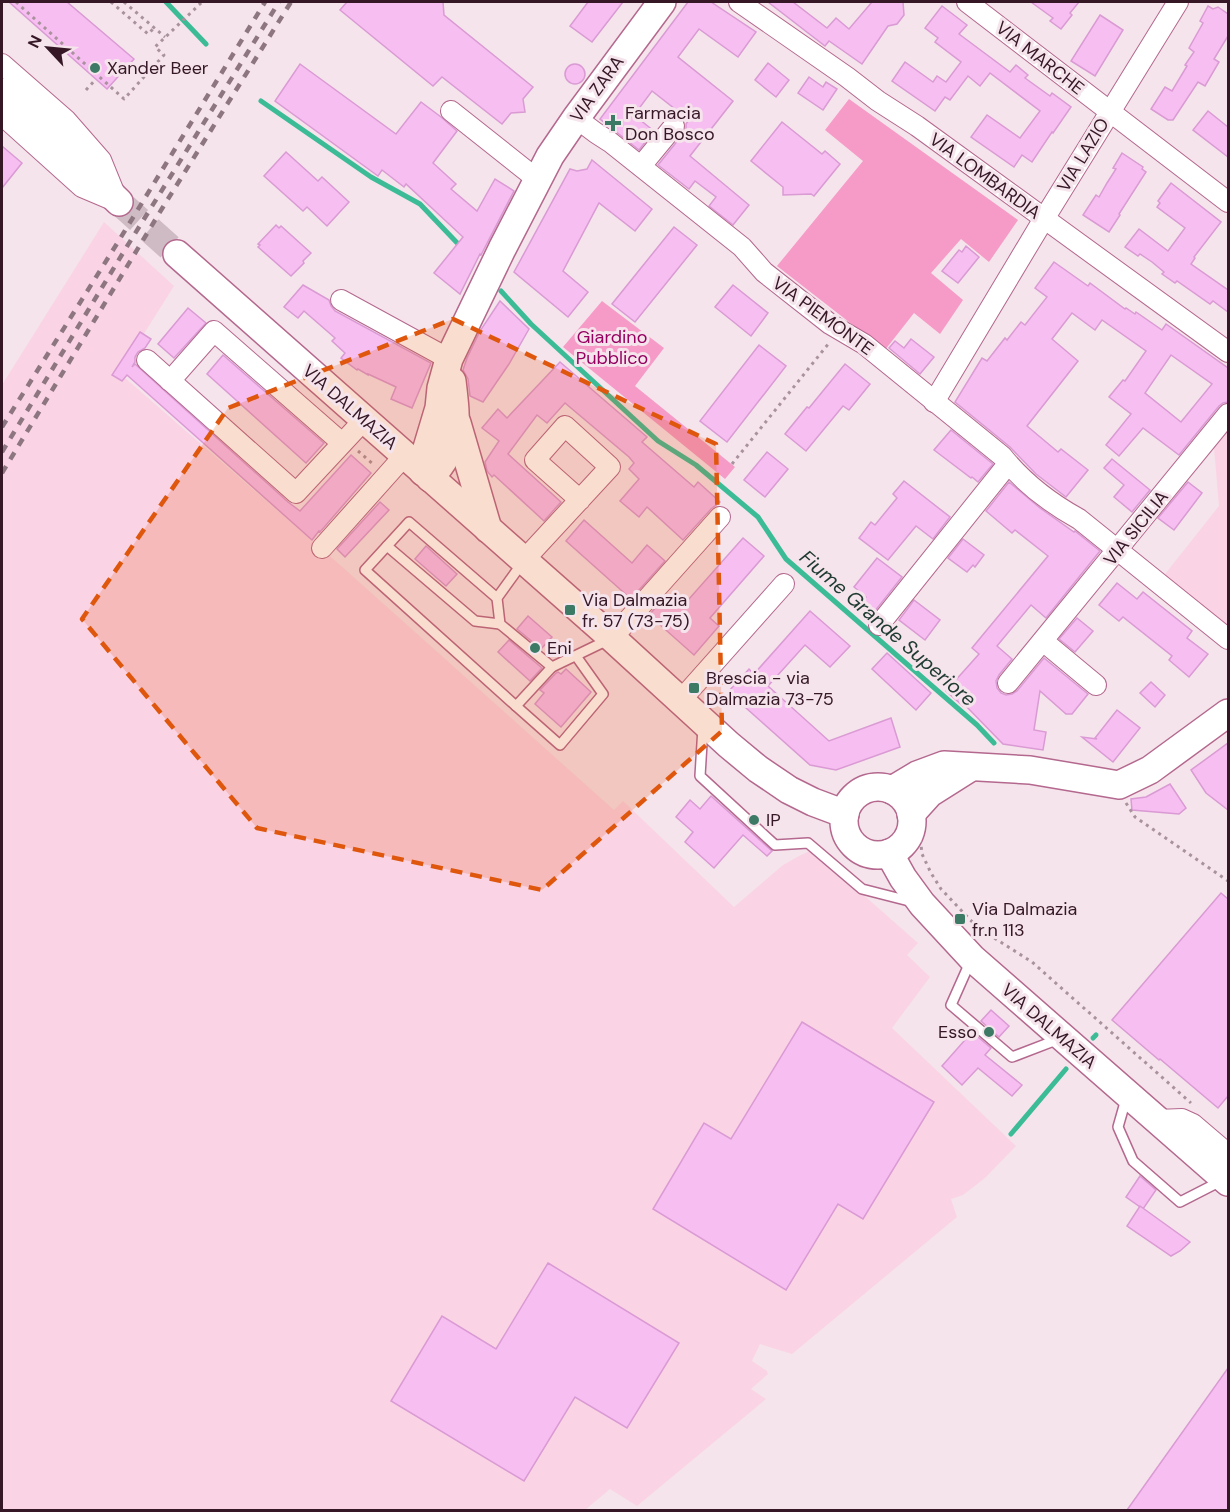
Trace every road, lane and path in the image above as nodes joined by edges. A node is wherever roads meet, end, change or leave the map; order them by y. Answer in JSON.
{"nodes":[{"id":1,"x":16,"y":2,"type":"edge"},
{"id":2,"x":111,"y":2,"type":"edge"},
{"id":3,"x":124,"y":2,"type":"edge"},
{"id":4,"x":201,"y":2,"type":"edge"},
{"id":5,"x":662,"y":2,"type":"edge"},
{"id":6,"x":739,"y":2,"type":"edge"},
{"id":7,"x":967,"y":2,"type":"edge"},
{"id":8,"x":1178,"y":2,"type":"edge"},
{"id":9,"x":154,"y":28,"type":"junction"},
{"id":10,"x":165,"y":37,"type":"junction"},
{"id":11,"x":2,"y":64,"type":"edge"},
{"id":12,"x":96,"y":79,"type":"dead end"},
{"id":13,"x":86,"y":90,"type":"dead end"},
{"id":14,"x":2,"y":92,"type":"edge"},
{"id":15,"x":451,"y":111,"type":"dead end"},
{"id":16,"x":1110,"y":111,"type":"junction"},
{"id":17,"x":2,"y":115,"type":"edge"},
{"id":18,"x":576,"y":118,"type":"junction"},
{"id":19,"x":674,"y":126,"type":"dead end"},
{"id":20,"x":641,"y":166,"type":"junction"},
{"id":21,"x":538,"y":180,"type":"junction"},
{"id":22,"x":119,"y":202,"type":"junction"},
{"id":23,"x":1228,"y":202,"type":"edge"},
{"id":24,"x":1044,"y":219,"type":"junction"},
{"id":25,"x":177,"y":254,"type":"tunnel mouth"},
{"id":26,"x":341,"y":300,"type":"dead end"},
{"id":27,"x":839,"y":330,"type":"junction"},
{"id":28,"x":1228,"y":352,"type":"edge"},
{"id":29,"x":449,"y":359,"type":"junction"},
{"id":30,"x":147,"y":360,"type":"dead end"},
{"id":31,"x":170,"y":381,"type":"junction"},
{"id":32,"x":441,"y":388,"type":"junction"},
{"id":33,"x":934,"y":402,"type":"junction"},
{"id":34,"x":1228,"y":414,"type":"edge"},
{"id":35,"x":364,"y":420,"type":"junction"},
{"id":36,"x":456,"y":420,"type":"junction"},
{"id":37,"x":344,"y":441,"type":"junction"},
{"id":38,"x":411,"y":461,"type":"junction"},
{"id":39,"x":732,"y":464,"type":"dead end"},
{"id":40,"x":1008,"y":464,"type":"junction"},
{"id":41,"x":386,"y":476,"type":"junction"},
{"id":42,"x":580,"y":500,"type":"dead end"},
{"id":43,"x":720,"y":517,"type":"dead end"},
{"id":44,"x":488,"y":529,"type":"junction"},
{"id":45,"x":387,"y":546,"type":"junction"},
{"id":46,"x":322,"y":548,"type":"dead end"},
{"id":47,"x":1118,"y":550,"type":"junction"},
{"id":48,"x":524,"y":560,"type":"junction"},
{"id":49,"x":784,"y":584,"type":"dead end"},
{"id":50,"x":497,"y":598,"type":"junction"},
{"id":51,"x":500,"y":624,"type":"junction"},
{"id":52,"x":879,"y":625,"type":"dead end"},
{"id":53,"x":612,"y":638,"type":"junction"},
{"id":54,"x":1228,"y":639,"type":"edge"},
{"id":55,"x":1043,"y":641,"type":"junction"},
{"id":56,"x":576,"y":656,"type":"junction"},
{"id":57,"x":552,"y":667,"type":"junction"},
{"id":58,"x":1008,"y":683,"type":"dead end"},
{"id":59,"x":1096,"y":685,"type":"dead end"},
{"id":60,"x":680,"y":701,"type":"junction"},
{"id":61,"x":516,"y":706,"type":"junction"},
{"id":62,"x":1228,"y":713,"type":"edge"},
{"id":63,"x":704,"y":722,"type":"junction"},
{"id":64,"x":972,"y":766,"type":"junction"},
{"id":65,"x":892,"y":790,"type":"junction"},
{"id":66,"x":1127,"y":807,"type":"dead end"},
{"id":67,"x":845,"y":814,"type":"junction"},
{"id":68,"x":917,"y":821,"type":"junction"},
{"id":69,"x":889,"y":853,"type":"junction"},
{"id":70,"x":1228,"y":881,"type":"edge"},
{"id":71,"x":921,"y":904,"type":"junction"},
{"id":72,"x":972,"y":958,"type":"junction"},
{"id":73,"x":1063,"y":1038,"type":"junction"},
{"id":74,"x":1127,"y":1093,"type":"junction"},
{"id":75,"x":1193,"y":1104,"type":"dead end"},
{"id":76,"x":1227,"y":1172,"type":"edge"}],
"edges":[{"from":1,"to":10,"type":"path"},
{"from":2,"to":9,"type":"path"},
{"from":3,"to":9,"type":"path"},
{"from":4,"to":10,"type":"path"},
{"from":5,"to":18,"type":"main road","name":"VIA ZARA"},
{"from":6,"to":24,"type":"street","name":"VIA LOMBARDIA"},
{"from":7,"to":16,"type":"street","name":"VIA MARCHE"},
{"from":8,"to":16,"type":"street","name":"VIA LAZIO"},
{"from":9,"to":10,"type":"path"},
{"from":11,"to":22,"type":"street"},
{"from":12,"to":13,"type":"path"},
{"from":14,"to":22,"type":"main road"},
{"from":15,"to":21,"type":"street"},
{"from":16,"to":23,"type":"street","name":"VIA MARCHE"},
{"from":16,"to":24,"type":"street","name":"VIA LAZIO"},
{"from":17,"to":22,"type":"street"},
{"from":18,"to":20,"type":"street","name":"VIA PIEMONTE"},
{"from":18,"to":21,"type":"main road","name":"VIA ZARA"},
{"from":19,"to":20,"type":"street"},
{"from":20,"to":27,"type":"street","name":"VIA PIEMONTE"},
{"from":21,"to":29,"type":"main road","name":"VIA ZARA"},
{"from":24,"to":28,"type":"street","name":"VIA LOMBARDIA"},
{"from":24,"to":33,"type":"street","name":"VIA LAZIO"},
{"from":25,"to":35,"type":"main road","name":"VIA DALMAZIA"},
{"from":26,"to":29,"type":"street"},
{"from":27,"to":33,"type":"street","name":"VIA PIEMONTE"},
{"from":27,"to":39,"type":"path"},
{"from":29,"to":32,"type":"main road","name":"VIA ZARA"},
{"from":29,"to":36,"type":"main road"},
{"from":30,"to":31,"type":"street"},
{"from":31,"to":37,"type":"street"},
{"from":31,"to":37,"type":"street"},
{"from":32,"to":38,"type":"main road","name":"VIA ZARA"},
{"from":32,"to":38,"type":"main road","name":"VIA ZARA"},
{"from":33,"to":40,"type":"street","name":"VIA PIEMONTE"},
{"from":34,"to":47,"type":"street","name":"VIA SICILIA"},
{"from":35,"to":37,"type":"street"},
{"from":35,"to":38,"type":"main road","name":"VIA DALMAZIA"},
{"from":36,"to":38,"type":"main road"},
{"from":36,"to":44,"type":"main road"},
{"from":37,"to":41,"type":"path"},
{"from":38,"to":41,"type":"street"},
{"from":38,"to":44,"type":"main road","name":"VIA DALMAZIA"},
{"from":40,"to":47,"type":"street","name":"VIA PIEMONTE"},
{"from":40,"to":52,"type":"street"},
{"from":41,"to":46,"type":"street"},
{"from":42,"to":48,"type":"street"},
{"from":43,"to":53,"type":"street"},
{"from":44,"to":48,"type":"main road","name":"VIA DALMAZIA"},
{"from":45,"to":50,"type":"lane"},
{"from":45,"to":51,"type":"lane"},
{"from":45,"to":61,"type":"lane"},
{"from":47,"to":54,"type":"street","name":"VIA PIEMONTE"},
{"from":47,"to":55,"type":"street","name":"VIA SICILIA"},
{"from":48,"to":50,"type":"lane"},
{"from":48,"to":53,"type":"main road","name":"VIA DALMAZIA"},
{"from":49,"to":60,"type":"street"},
{"from":50,"to":51,"type":"lane"},
{"from":51,"to":57,"type":"lane"},
{"from":53,"to":56,"type":"lane"},
{"from":53,"to":60,"type":"main road","name":"VIA DALMAZIA"},
{"from":55,"to":58,"type":"street","name":"VIA SICILIA"},
{"from":55,"to":59,"type":"street"},
{"from":56,"to":57,"type":"lane"},
{"from":56,"to":61,"type":"lane"},
{"from":57,"to":61,"type":"lane"},
{"from":60,"to":63,"type":"main road","name":"VIA DALMAZIA"},
{"from":62,"to":64,"type":"main road"},
{"from":63,"to":67,"type":"main road","name":"VIA DALMAZIA"},
{"from":63,"to":71,"type":"lane"},
{"from":64,"to":65,"type":"main road"},
{"from":64,"to":68,"type":"main road"},
{"from":65,"to":67,"type":"main road"},
{"from":65,"to":68,"type":"main road"},
{"from":66,"to":70,"type":"path"},
{"from":67,"to":69,"type":"main road"},
{"from":68,"to":69,"type":"main road"},
{"from":68,"to":75,"type":"path"},
{"from":69,"to":71,"type":"main road","name":"VIA DALMAZIA"},
{"from":71,"to":72,"type":"main road","name":"VIA DALMAZIA"},
{"from":72,"to":73,"type":"main road","name":"VIA DALMAZIA"},
{"from":72,"to":73,"type":"lane"},
{"from":73,"to":74,"type":"main road","name":"VIA DALMAZIA"},
{"from":74,"to":76,"type":"main road","name":"VIA DALMAZIA"},
{"from":74,"to":76,"type":"lane"}]}
